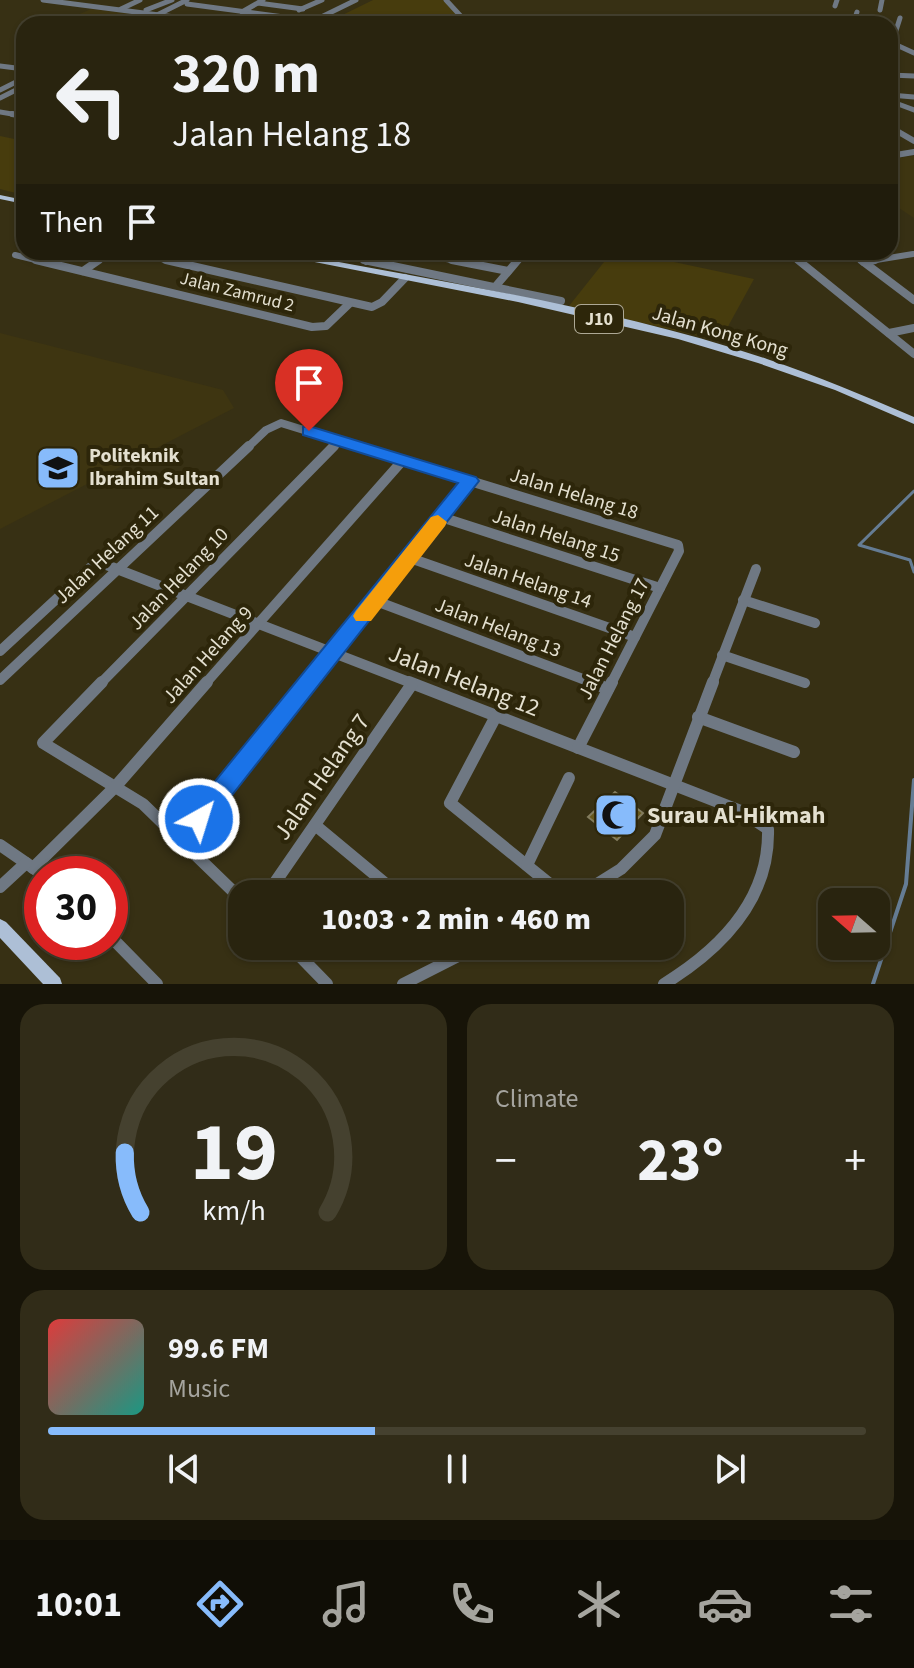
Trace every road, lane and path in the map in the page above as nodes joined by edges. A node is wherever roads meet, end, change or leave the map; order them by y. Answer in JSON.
{"nodes":[{"id":1,"x":43,"y":0,"type":"edge"},
{"id":2,"x":72,"y":0,"type":"edge"},
{"id":3,"x":107,"y":0,"type":"edge"},
{"id":4,"x":140,"y":0,"type":"edge"},
{"id":5,"x":172,"y":0,"type":"edge"},
{"id":6,"x":196,"y":0,"type":"edge"},
{"id":7,"x":228,"y":0,"type":"edge"},
{"id":8,"x":321,"y":0,"type":"edge"},
{"id":9,"x":356,"y":0,"type":"edge"},
{"id":10,"x":446,"y":0,"type":"edge"},
{"id":11,"x":882,"y":0,"type":"edge"},
{"id":12,"x":185,"y":1,"type":"edge"},
{"id":13,"x":260,"y":2,"type":"edge"},
{"id":14,"x":313,"y":2,"type":"edge"},
{"id":15,"x":99,"y":4,"type":"junction"},
{"id":16,"x":122,"y":8,"type":"junction"},
{"id":17,"x":213,"y":8,"type":"junction"},
{"id":18,"x":341,"y":8,"type":"junction"},
{"id":19,"x":303,"y":9,"type":"junction"},
{"id":20,"x":880,"y":10,"type":"dead end"},
{"id":21,"x":242,"y":11,"type":"junction"},
{"id":22,"x":857,"y":12,"type":"dead end"},
{"id":23,"x":153,"y":14,"type":"junction"},
{"id":24,"x":150,"y":16,"type":"edge"},
{"id":25,"x":168,"y":16,"type":"edge"},
{"id":26,"x":187,"y":16,"type":"edge"},
{"id":27,"x":234,"y":16,"type":"edge"},
{"id":28,"x":278,"y":16,"type":"edge"},
{"id":29,"x":287,"y":16,"type":"edge"},
{"id":30,"x":324,"y":16,"type":"edge"},
{"id":31,"x":461,"y":16,"type":"edge"},
{"id":32,"x":856,"y":16,"type":"edge"},
{"id":33,"x":900,"y":18,"type":"dead end"},
{"id":34,"x":898,"y":23,"type":"edge"},
{"id":35,"x":898,"y":76,"type":"edge"},
{"id":36,"x":905,"y":76,"type":"junction"},
{"id":37,"x":914,"y":76,"type":"edge"},
{"id":38,"x":913,"y":95,"type":"edge"},
{"id":39,"x":36,"y":260,"type":"edge"},
{"id":40,"x":99,"y":260,"type":"edge"},
{"id":41,"x":165,"y":260,"type":"edge"},
{"id":42,"x":314,"y":260,"type":"edge"},
{"id":43,"x":363,"y":260,"type":"edge"},
{"id":44,"x":426,"y":260,"type":"edge"},
{"id":45,"x":458,"y":260,"type":"edge"},
{"id":46,"x":518,"y":260,"type":"edge"},
{"id":47,"x":798,"y":260,"type":"edge"},
{"id":48,"x":861,"y":260,"type":"edge"},
{"id":49,"x":876,"y":260,"type":"edge"},
{"id":50,"x":864,"y":262,"type":"junction"},
{"id":51,"x":83,"y":271,"type":"junction"},
{"id":52,"x":508,"y":271,"type":"junction"},
{"id":53,"x":415,"y":272,"type":"junction"},
{"id":54,"x":405,"y":278,"type":"junction"},
{"id":55,"x":495,"y":287,"type":"junction"},
{"id":56,"x":914,"y":288,"type":"edge"},
{"id":57,"x":902,"y":291,"type":"junction"},
{"id":58,"x":914,"y":300,"type":"edge"},
{"id":59,"x":561,"y":301,"type":"dead end"},
{"id":60,"x":350,"y":303,"type":"junction"},
{"id":61,"x":914,"y":328,"type":"edge"},
{"id":62,"x":889,"y":333,"type":"junction"},
{"id":63,"x":914,"y":354,"type":"edge"},
{"id":64,"x":914,"y":421,"type":"edge"},
{"id":65,"x":276,"y":424,"type":"joint"},
{"id":66,"x":339,"y":441,"type":"junction"},
{"id":67,"x":403,"y":460,"type":"junction"},
{"id":68,"x":470,"y":481,"type":"junction"},
{"id":69,"x":441,"y":517,"type":"junction"},
{"id":70,"x":678,"y":545,"type":"joint"},
{"id":71,"x":410,"y":558,"type":"junction"},
{"id":72,"x":113,"y":568,"type":"junction"},
{"id":73,"x":756,"y":569,"type":"dead end"},
{"id":74,"x":660,"y":588,"type":"junction"},
{"id":75,"x":187,"y":597,"type":"junction"},
{"id":76,"x":743,"y":600,"type":"junction"},
{"id":77,"x":376,"y":601,"type":"junction"},
{"id":78,"x":815,"y":623,"type":"dead end"},
{"id":79,"x":259,"y":625,"type":"junction"},
{"id":80,"x":635,"y":637,"type":"junction"},
{"id":81,"x":0,"y":651,"type":"edge"},
{"id":82,"x":334,"y":654,"type":"junction"},
{"id":83,"x":722,"y":655,"type":"junction"},
{"id":84,"x":0,"y":680,"type":"edge"},
{"id":85,"x":805,"y":683,"type":"dead end"},
{"id":86,"x":412,"y":684,"type":"junction"},
{"id":87,"x":608,"y":689,"type":"junction"},
{"id":88,"x":496,"y":716,"type":"junction"},
{"id":89,"x":698,"y":717,"type":"junction"},
{"id":90,"x":578,"y":748,"type":"junction"},
{"id":91,"x":794,"y":752,"type":"dead end"},
{"id":92,"x":569,"y":778,"type":"dead end"},
{"id":93,"x":671,"y":785,"type":"junction"},
{"id":94,"x":116,"y":786,"type":"junction"},
{"id":95,"x":315,"y":825,"type":"junction"},
{"id":96,"x":181,"y":841,"type":"junction"},
{"id":97,"x":0,"y":845,"type":"edge"},
{"id":98,"x":46,"y":856,"type":"edge"},
{"id":99,"x":24,"y":861,"type":"edge"},
{"id":100,"x":527,"y":865,"type":"junction"},
{"id":101,"x":24,"y":874,"type":"edge"},
{"id":102,"x":277,"y":880,"type":"edge"},
{"id":103,"x":381,"y":880,"type":"edge"},
{"id":104,"x":545,"y":880,"type":"edge"},
{"id":105,"x":608,"y":880,"type":"edge"},
{"id":106,"x":228,"y":886,"type":"edge"},
{"id":107,"x":0,"y":887,"type":"edge"},
{"id":108,"x":0,"y":927,"type":"edge"},
{"id":109,"x":128,"y":954,"type":"edge"},
{"id":110,"x":304,"y":960,"type":"edge"},
{"id":111,"x":446,"y":960,"type":"edge"},
{"id":112,"x":54,"y":984,"type":"edge"},
{"id":113,"x":157,"y":984,"type":"edge"},
{"id":114,"x":327,"y":984,"type":"edge"},
{"id":115,"x":403,"y":984,"type":"edge"},
{"id":116,"x":664,"y":984,"type":"edge"}],
"edges":[{"from":1,"to":16,"type":"street"},
{"from":2,"to":15,"type":"street"},
{"from":3,"to":15,"type":"street"},
{"from":4,"to":16,"type":"street"},
{"from":5,"to":23,"type":"street"},
{"from":6,"to":12,"type":"street"},
{"from":7,"to":17,"type":"street"},
{"from":8,"to":14,"type":"street"},
{"from":9,"to":18,"type":"street"},
{"from":10,"to":31,"type":"street"},
{"from":11,"to":20,"type":"street"},
{"from":12,"to":17,"type":"street"},
{"from":12,"to":23,"type":"street"},
{"from":12,"to":26,"type":"street"},
{"from":13,"to":19,"type":"street"},
{"from":13,"to":21,"type":"street"},
{"from":14,"to":18,"type":"street"},
{"from":14,"to":19,"type":"street"},
{"from":15,"to":16,"type":"street"},
{"from":16,"to":23,"type":"street"},
{"from":17,"to":21,"type":"street"},
{"from":18,"to":30,"type":"street"},
{"from":19,"to":29,"type":"street"},
{"from":21,"to":27,"type":"street"},
{"from":21,"to":28,"type":"street"},
{"from":22,"to":32,"type":"street"},
{"from":23,"to":24,"type":"street"},
{"from":23,"to":25,"type":"street"},
{"from":33,"to":34,"type":"street"},
{"from":35,"to":36,"type":"street"},
{"from":36,"to":37,"type":"street"},
{"from":36,"to":38,"type":"street"},
{"from":39,"to":51,"type":"street","name":"Jalan Zamrud 2"},
{"from":40,"to":51,"type":"street"},
{"from":41,"to":60,"type":"street"},
{"from":42,"to":54,"type":"main road","name":"Jalan Kong Kong","number":"J10"},
{"from":43,"to":53,"type":"street"},
{"from":44,"to":53,"type":"street"},
{"from":45,"to":52,"type":"street"},
{"from":46,"to":52,"type":"street"},
{"from":47,"to":62,"type":"street"},
{"from":48,"to":50,"type":"street"},
{"from":49,"to":50,"type":"street"},
{"from":50,"to":57,"type":"street"},
{"from":51,"to":60,"type":"street","name":"Jalan Zamrud 2"},
{"from":52,"to":55,"type":"street"},
{"from":53,"to":55,"type":"street"},
{"from":54,"to":60,"type":"street"},
{"from":54,"to":64,"type":"main road","name":"Jalan Kong Kong","number":"J10"},
{"from":55,"to":59,"type":"street"},
{"from":56,"to":57,"type":"street"},
{"from":57,"to":58,"type":"street"},
{"from":61,"to":62,"type":"street"},
{"from":62,"to":63,"type":"street"},
{"from":65,"to":66,"type":"street","name":"Jalan Helang 18"},
{"from":65,"to":72,"type":"street","name":"Jalan Helang 11"},
{"from":66,"to":67,"type":"street","name":"Jalan Helang 18"},
{"from":66,"to":75,"type":"street","name":"Jalan Helang 10"},
{"from":67,"to":68,"type":"street","name":"Jalan Helang 18"},
{"from":67,"to":79,"type":"street","name":"Jalan Helang 9"},
{"from":68,"to":69,"type":"street"},
{"from":68,"to":70,"type":"street","name":"Jalan Helang 18"},
{"from":69,"to":71,"type":"street"},
{"from":69,"to":74,"type":"street","name":"Jalan Helang 15"},
{"from":70,"to":74,"type":"street","name":"Jalan Helang 17"},
{"from":71,"to":77,"type":"street"},
{"from":71,"to":80,"type":"street","name":"Jalan Helang 14"},
{"from":72,"to":75,"type":"street","name":"Jalan Helang 12"},
{"from":72,"to":81,"type":"street"},
{"from":72,"to":84,"type":"street","name":"Jalan Helang 11"},
{"from":73,"to":76,"type":"street"},
{"from":74,"to":80,"type":"street","name":"Jalan Helang 17"},
{"from":75,"to":79,"type":"street","name":"Jalan Helang 12"},
{"from":75,"to":94,"type":"street","name":"Jalan Helang 10"},
{"from":76,"to":78,"type":"street"},
{"from":76,"to":83,"type":"street"},
{"from":77,"to":82,"type":"street"},
{"from":77,"to":87,"type":"street","name":"Jalan Helang 13"},
{"from":79,"to":82,"type":"street","name":"Jalan Helang 12"},
{"from":79,"to":94,"type":"street","name":"Jalan Helang 9"},
{"from":80,"to":87,"type":"street","name":"Jalan Helang 17"},
{"from":82,"to":86,"type":"street","name":"Jalan Helang 12"},
{"from":82,"to":96,"type":"street"},
{"from":83,"to":85,"type":"street"},
{"from":83,"to":89,"type":"street"},
{"from":86,"to":88,"type":"street","name":"Jalan Helang 12"},
{"from":86,"to":95,"type":"street","name":"Jalan Helang 7"},
{"from":87,"to":90,"type":"street","name":"Jalan Helang 17"},
{"from":88,"to":90,"type":"street","name":"Jalan Helang 12"},
{"from":88,"to":100,"type":"street"},
{"from":89,"to":91,"type":"street"},
{"from":89,"to":93,"type":"street"},
{"from":90,"to":93,"type":"street","name":"Jalan Helang 12"},
{"from":92,"to":100,"type":"street"},
{"from":93,"to":105,"type":"street"},
{"from":93,"to":116,"type":"street","name":"Jalan Helang 12"},
{"from":94,"to":96,"type":"street"},
{"from":94,"to":98,"type":"street","name":"Jalan Helang 9"},
{"from":95,"to":102,"type":"street","name":"Jalan Helang 7"},
{"from":95,"to":103,"type":"street"},
{"from":96,"to":106,"type":"street"},
{"from":97,"to":99,"type":"street"},
{"from":100,"to":104,"type":"street"},
{"from":101,"to":107,"type":"street","name":"Jalan Helang 9"},
{"from":108,"to":112,"type":"main road"},
{"from":109,"to":113,"type":"street"},
{"from":110,"to":114,"type":"street"},
{"from":111,"to":115,"type":"street"}]}
